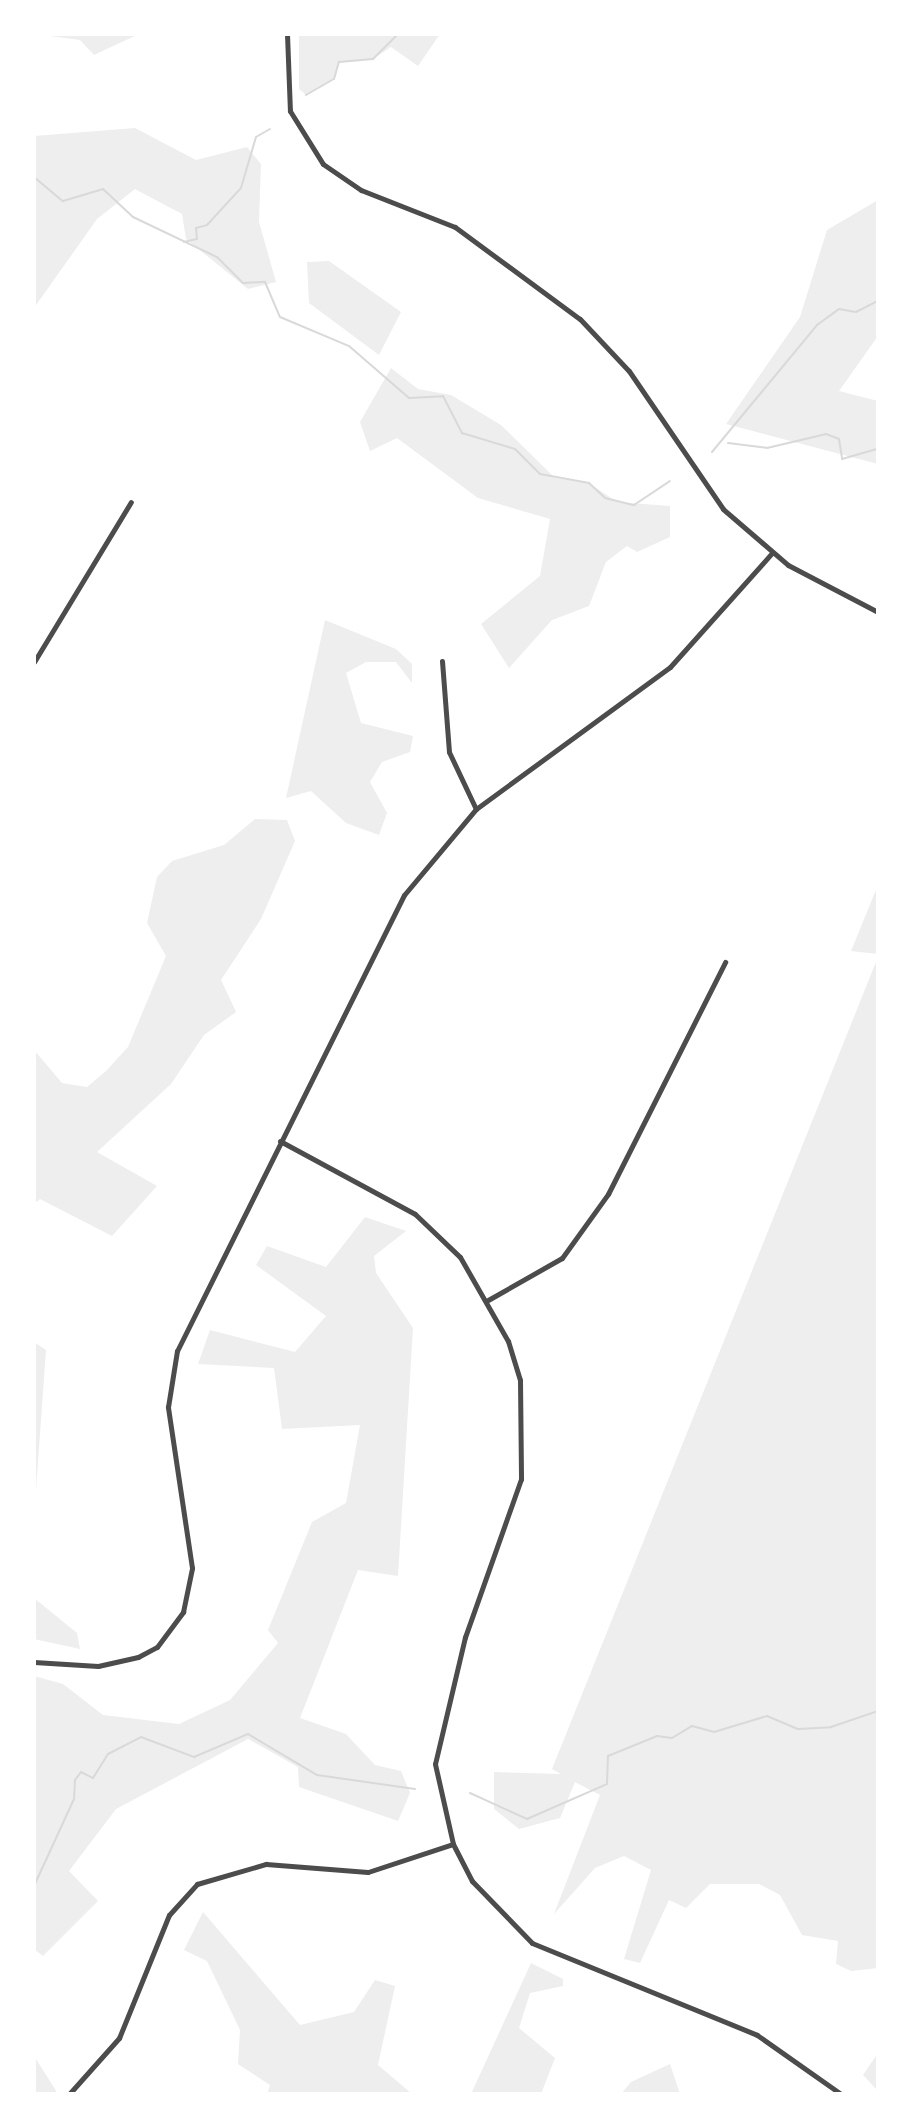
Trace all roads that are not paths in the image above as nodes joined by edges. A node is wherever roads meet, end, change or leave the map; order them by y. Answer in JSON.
{"nodes":[{"id":1,"x":287,"y":34,"type":"edge"},
{"id":2,"x":131,"y":502,"type":"dead end"},
{"id":3,"x":772,"y":553,"type":"junction"},
{"id":4,"x":878,"y":612,"type":"edge"},
{"id":5,"x":442,"y":661,"type":"dead end"},
{"id":6,"x":34,"y":662,"type":"edge"},
{"id":7,"x":476,"y":809,"type":"junction"},
{"id":8,"x":725,"y":962,"type":"dead end"},
{"id":9,"x":280,"y":1141,"type":"junction"},
{"id":10,"x":488,"y":1300,"type":"junction"},
{"id":11,"x":34,"y":1662,"type":"edge"},
{"id":12,"x":453,"y":1844,"type":"junction"},
{"id":13,"x":70,"y":2093,"type":"edge"},
{"id":14,"x":841,"y":2094,"type":"edge"}],
"edges":[{"from":1,"to":3,"type":"street"},
{"from":2,"to":6,"type":"street"},
{"from":3,"to":4,"type":"street"},
{"from":3,"to":7,"type":"street"},
{"from":5,"to":7,"type":"street"},
{"from":7,"to":9,"type":"street"},
{"from":8,"to":10,"type":"street"},
{"from":9,"to":10,"type":"street"},
{"from":9,"to":11,"type":"street"},
{"from":10,"to":12,"type":"street"},
{"from":12,"to":13,"type":"street"},
{"from":12,"to":14,"type":"street"}]}
